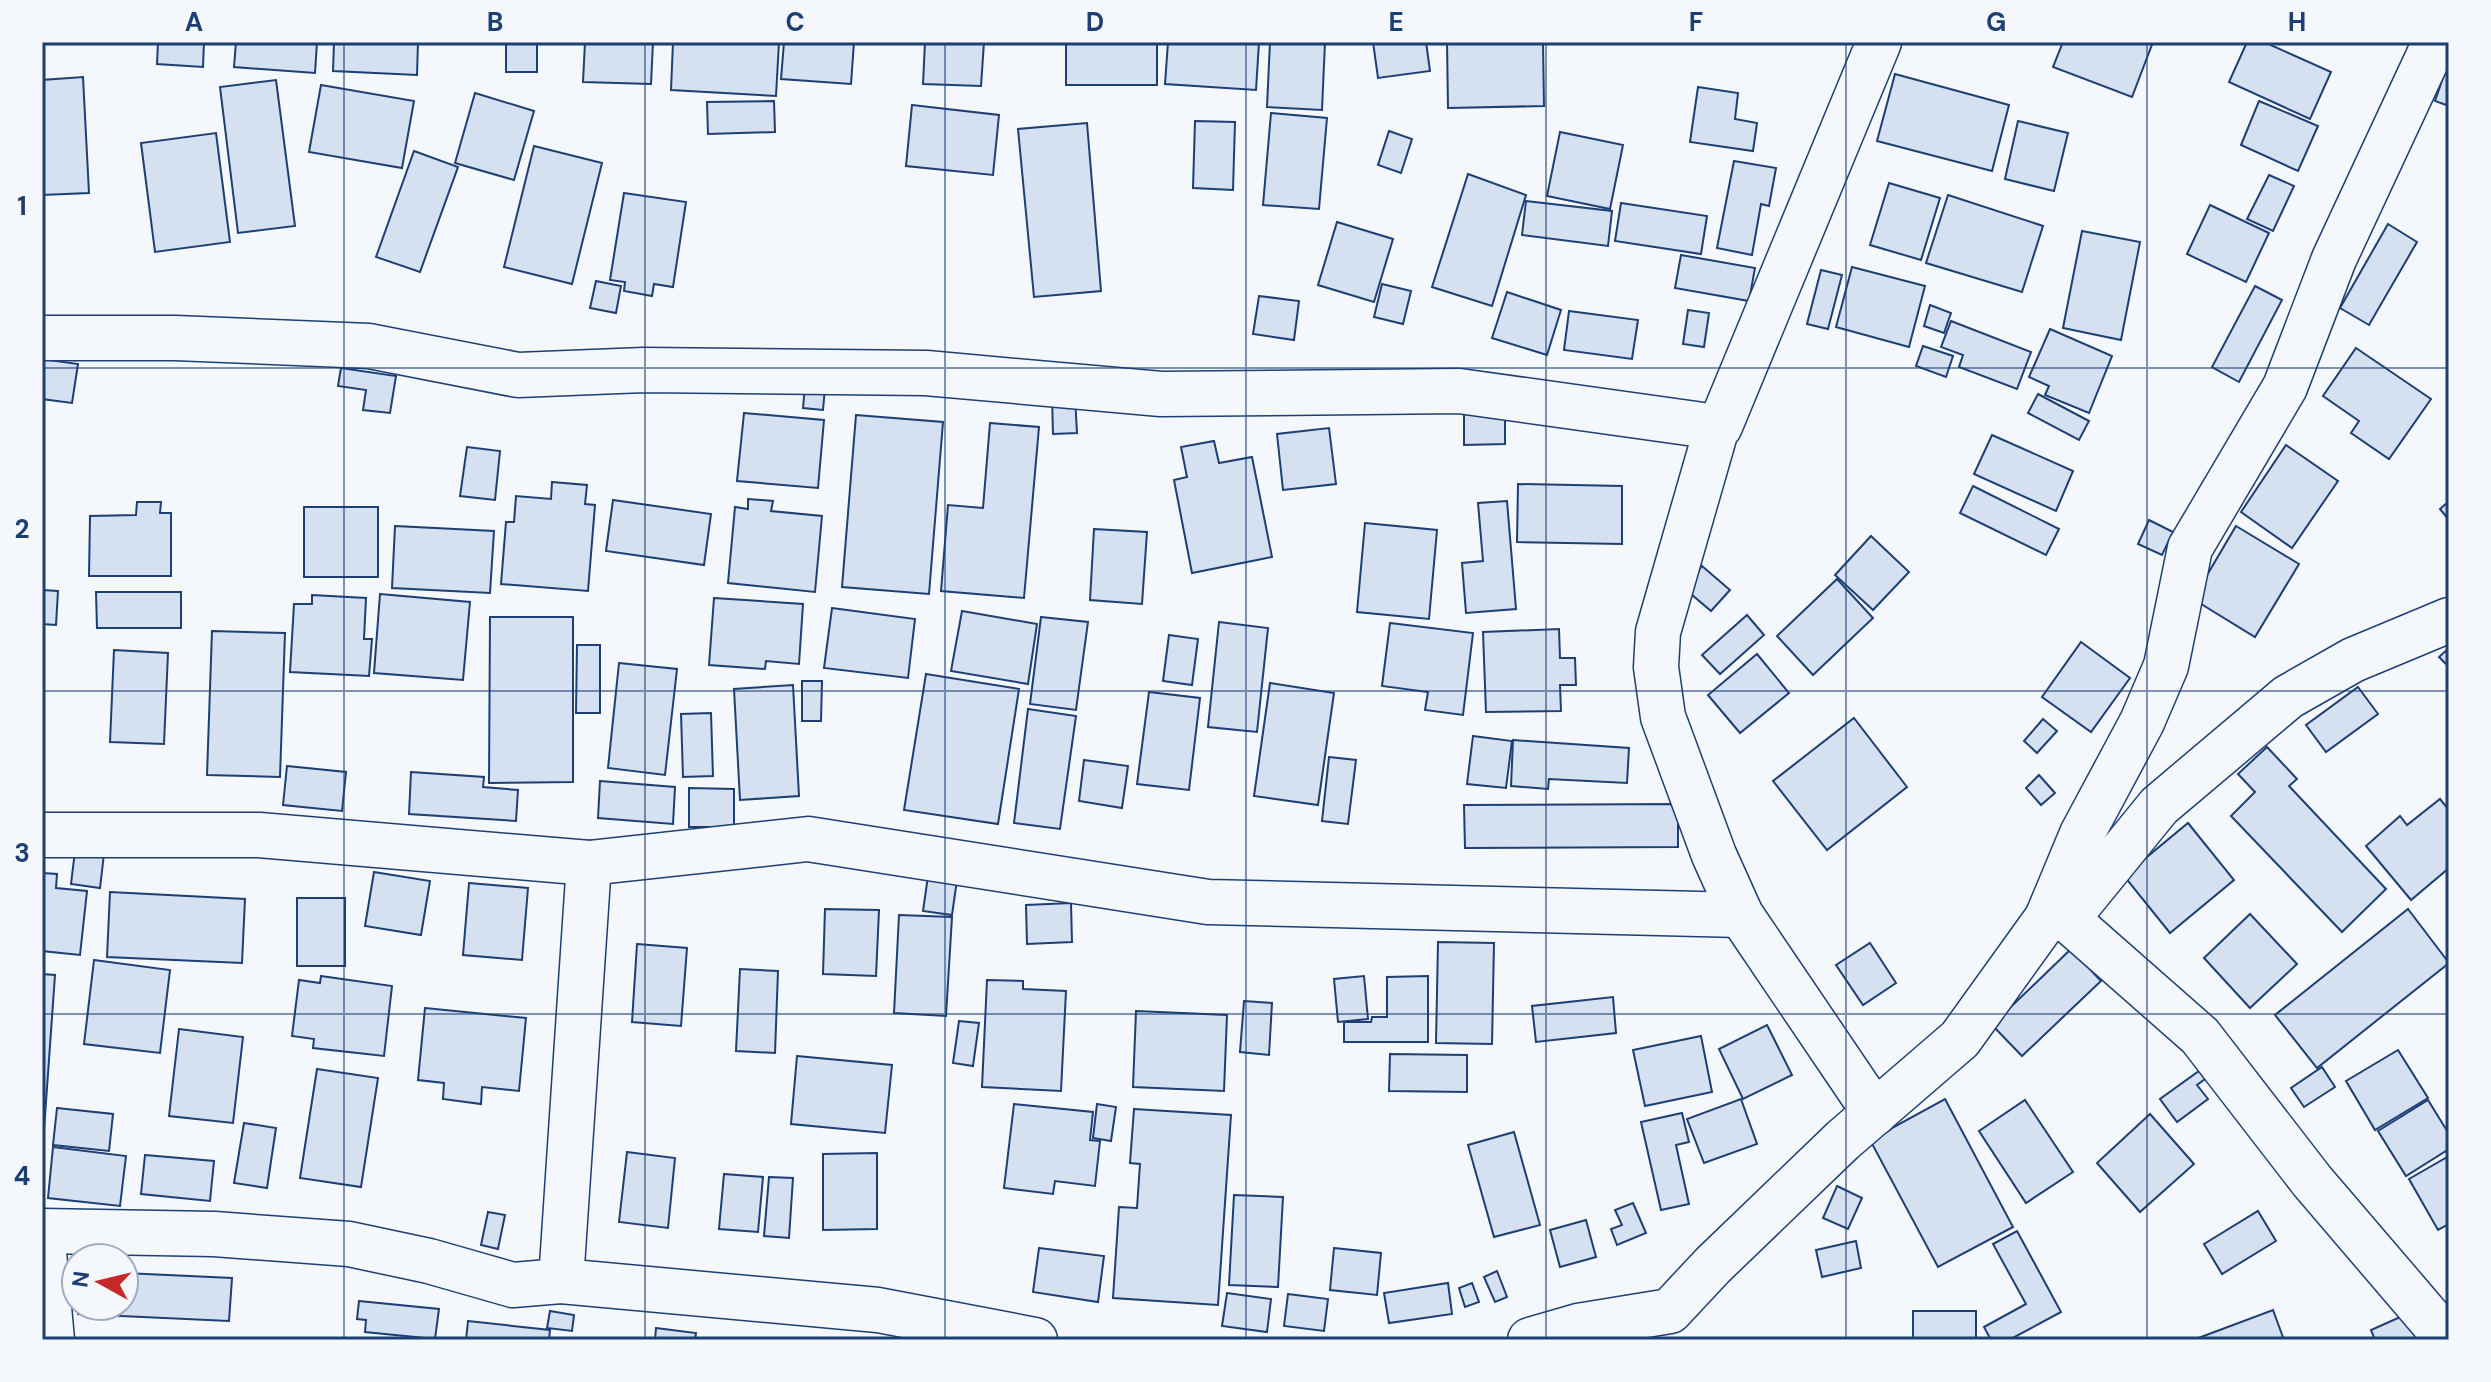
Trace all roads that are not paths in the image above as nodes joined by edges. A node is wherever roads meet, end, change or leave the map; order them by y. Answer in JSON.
{"nodes":[{"id":1,"x":1879,"y":42,"type":"edge"},
{"id":2,"x":2435,"y":42,"type":"edge"},
{"id":3,"x":42,"y":338,"type":"edge"},
{"id":4,"x":1717,"y":427,"type":"junction"},
{"id":5,"x":2449,"y":620,"type":"edge"},
{"id":6,"x":42,"y":835,"type":"edge"},
{"id":7,"x":589,"y":863,"type":"junction"},
{"id":8,"x":1741,"y":915,"type":"junction"},
{"id":9,"x":2057,"y":918,"type":"junction"},
{"id":10,"x":1875,"y":1113,"type":"junction"},
{"id":11,"x":42,"y":1231,"type":"edge"},
{"id":12,"x":561,"y":1281,"type":"junction"},
{"id":13,"x":1672,"y":1326,"type":"edge"},
{"id":14,"x":52,"y":1340,"type":"edge"},
{"id":15,"x":1035,"y":1340,"type":"edge"},
{"id":16,"x":1530,"y":1340,"type":"edge"},
{"id":17,"x":2448,"y":1340,"type":"edge"}],
"edges":[{"from":1,"to":4,"type":"street"},
{"from":2,"to":9,"type":"street"},
{"from":3,"to":4,"type":"street"},
{"from":4,"to":8,"type":"street"},
{"from":5,"to":9,"type":"street"},
{"from":6,"to":7,"type":"street"},
{"from":7,"to":8,"type":"street"},
{"from":7,"to":12,"type":"street"},
{"from":8,"to":10,"type":"street"},
{"from":9,"to":10,"type":"street"},
{"from":9,"to":17,"type":"street"},
{"from":10,"to":13,"type":"street"},
{"from":11,"to":12,"type":"street"},
{"from":11,"to":14,"type":"street"},
{"from":12,"to":15,"type":"street"},
{"from":13,"to":16,"type":"street"}]}
